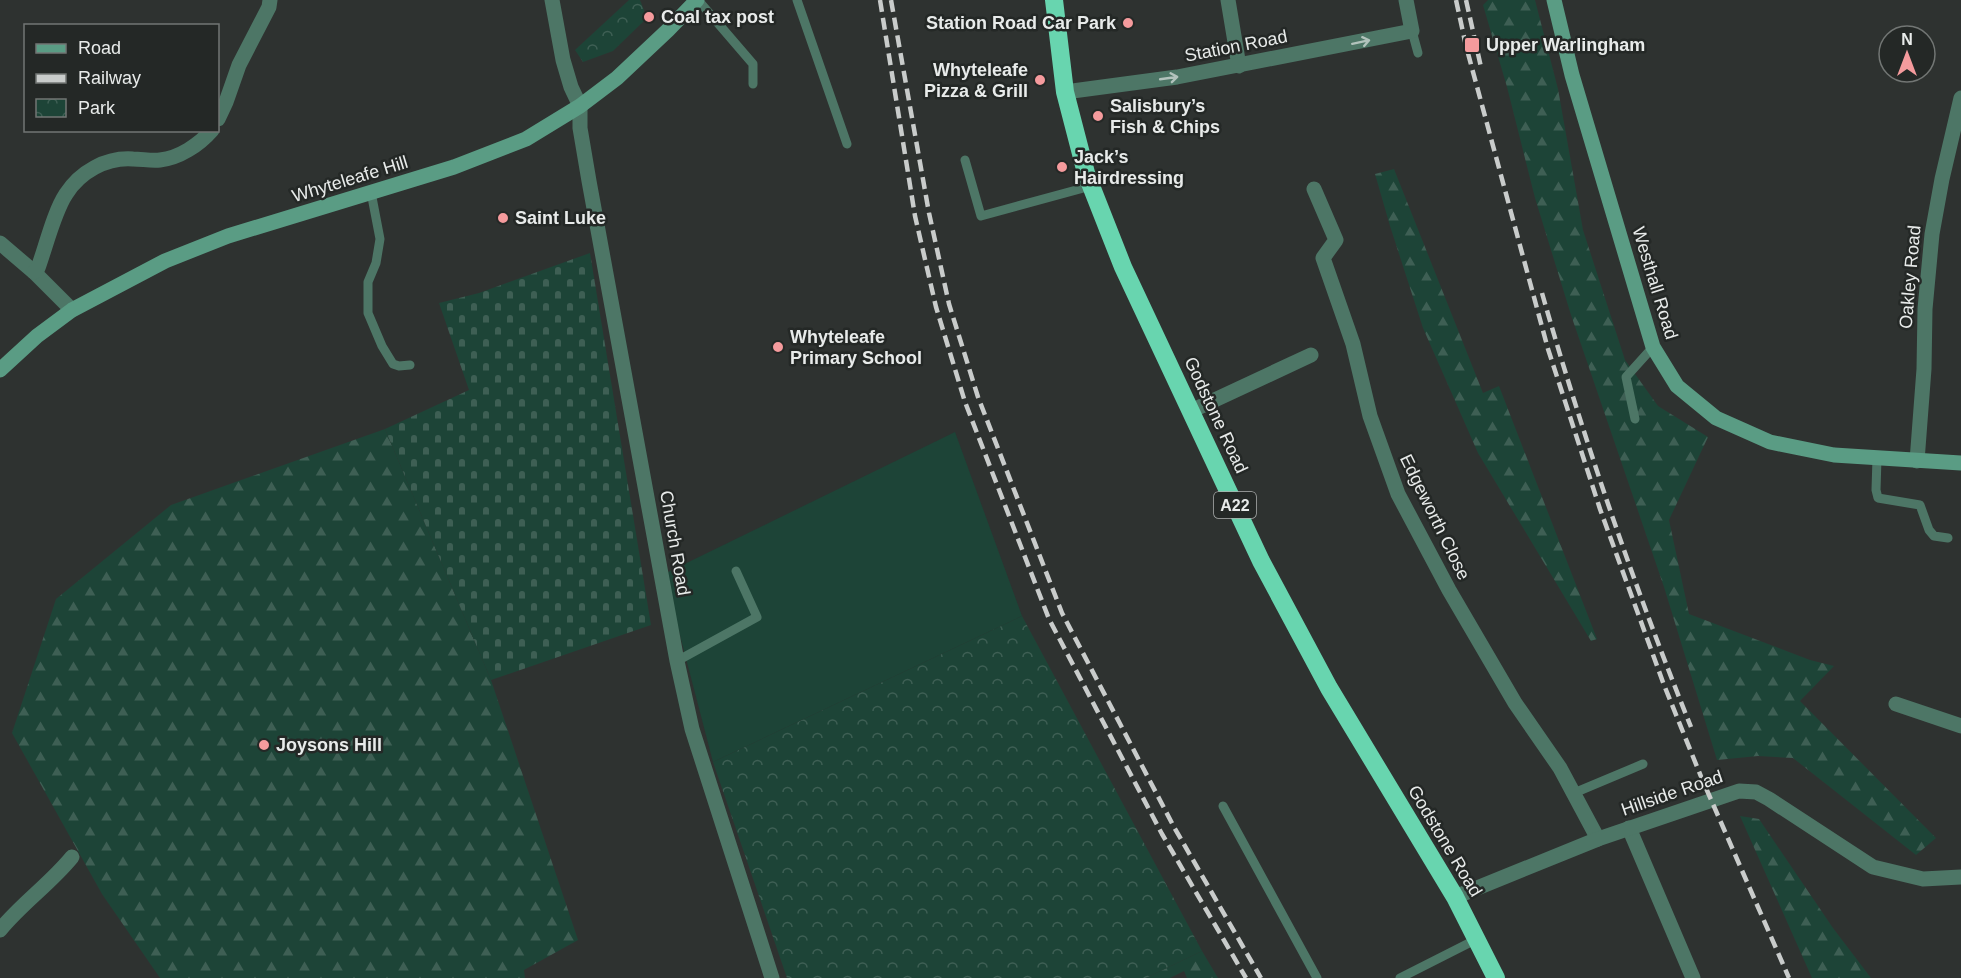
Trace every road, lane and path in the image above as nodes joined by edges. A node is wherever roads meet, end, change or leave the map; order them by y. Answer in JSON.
{"nodes":[{"id":1,"x":270,"y":0,"type":"edge"},
{"id":2,"x":552,"y":0,"type":"edge"},
{"id":3,"x":697,"y":0,"type":"edge"},
{"id":4,"x":797,"y":0,"type":"edge"},
{"id":5,"x":1054,"y":0,"type":"edge"},
{"id":6,"x":1228,"y":0,"type":"edge"},
{"id":7,"x":1406,"y":0,"type":"edge"},
{"id":8,"x":1554,"y":0,"type":"edge"},
{"id":9,"x":1412,"y":31,"type":"junction"},
{"id":10,"x":1418,"y":53,"type":"dead end"},
{"id":11,"x":1239,"y":66,"type":"junction"},
{"id":12,"x":753,"y":84,"type":"dead end"},
{"id":13,"x":1065,"y":92,"type":"junction"},
{"id":14,"x":1961,"y":98,"type":"edge"},
{"id":15,"x":580,"y":106,"type":"junction"},
{"id":16,"x":219,"y":117,"type":"edge"},
{"id":17,"x":210,"y":132,"type":"edge"},
{"id":18,"x":847,"y":144,"type":"dead end"},
{"id":19,"x":965,"y":160,"type":"dead end"},
{"id":20,"x":1091,"y":186,"type":"junction"},
{"id":21,"x":1314,"y":189,"type":"dead end"},
{"id":22,"x":371,"y":192,"type":"junction"},
{"id":23,"x":0,"y":243,"type":"edge"},
{"id":24,"x":34,"y":272,"type":"junction"},
{"id":25,"x":72,"y":310,"type":"junction"},
{"id":26,"x":1653,"y":347,"type":"junction"},
{"id":27,"x":1311,"y":355,"type":"dead end"},
{"id":28,"x":410,"y":365,"type":"dead end"},
{"id":29,"x":0,"y":370,"type":"edge"},
{"id":30,"x":1191,"y":411,"type":"junction"},
{"id":31,"x":1635,"y":419,"type":"dead end"},
{"id":32,"x":1877,"y":458,"type":"junction"},
{"id":33,"x":1917,"y":461,"type":"junction"},
{"id":34,"x":1961,"y":463,"type":"edge"},
{"id":35,"x":1948,"y":538,"type":"dead end"},
{"id":36,"x":736,"y":571,"type":"dead end"},
{"id":37,"x":677,"y":662,"type":"junction"},
{"id":38,"x":1896,"y":704,"type":"dead end"},
{"id":39,"x":1961,"y":726,"type":"edge"},
{"id":40,"x":1643,"y":764,"type":"dead end"},
{"id":41,"x":1574,"y":793,"type":"junction"},
{"id":42,"x":1223,"y":806,"type":"dead end"},
{"id":43,"x":1629,"y":828,"type":"junction"},
{"id":44,"x":1598,"y":839,"type":"junction"},
{"id":45,"x":72,"y":857,"type":"dead end"},
{"id":46,"x":1961,"y":877,"type":"edge"},
{"id":47,"x":1455,"y":897,"type":"junction"},
{"id":48,"x":0,"y":930,"type":"edge"},
{"id":49,"x":1477,"y":939,"type":"junction"},
{"id":50,"x":771,"y":978,"type":"edge"},
{"id":51,"x":1317,"y":978,"type":"edge"},
{"id":52,"x":1400,"y":978,"type":"edge"},
{"id":53,"x":1496,"y":978,"type":"edge"},
{"id":54,"x":1693,"y":978,"type":"edge"}],
"edges":[{"from":1,"to":16,"type":"street"},
{"from":2,"to":15,"type":"street","name":"Church Road"},
{"from":3,"to":12,"type":"lane"},
{"from":3,"to":15,"type":"street","name":"Whyteleafe Hill"},
{"from":4,"to":18,"type":"lane"},
{"from":5,"to":13,"type":"highway","name":"Godstone Road","number":"A22"},
{"from":6,"to":11,"type":"street"},
{"from":7,"to":9,"type":"street"},
{"from":8,"to":26,"type":"street","name":"Westhall Road"},
{"from":9,"to":10,"type":"lane"},
{"from":11,"to":9,"type":"street","name":"Station Road","one_way":true},
{"from":13,"to":11,"type":"street","name":"Station Road","one_way":true},
{"from":13,"to":20,"type":"highway","name":"Godstone Road","number":"A22"},
{"from":14,"to":33,"type":"street","name":"Oakley Road"},
{"from":15,"to":22,"type":"street","name":"Whyteleafe Hill"},
{"from":15,"to":37,"type":"street","name":"Church Road"},
{"from":17,"to":24,"type":"street"},
{"from":19,"to":20,"type":"lane"},
{"from":20,"to":30,"type":"highway","name":"Godstone Road","number":"A22"},
{"from":21,"to":41,"type":"street","name":"Edgeworth Close"},
{"from":22,"to":25,"type":"street","name":"Whyteleafe Hill"},
{"from":22,"to":28,"type":"lane"},
{"from":23,"to":24,"type":"street"},
{"from":24,"to":25,"type":"street"},
{"from":25,"to":29,"type":"street","name":"Whyteleafe Hill"},
{"from":26,"to":31,"type":"lane"},
{"from":26,"to":32,"type":"street","name":"Westhall Road"},
{"from":27,"to":30,"type":"street"},
{"from":30,"to":47,"type":"highway","name":"Godstone Road","number":"A22"},
{"from":32,"to":33,"type":"street","name":"Westhall Road"},
{"from":32,"to":35,"type":"lane"},
{"from":33,"to":34,"type":"street","name":"Westhall Road"},
{"from":36,"to":37,"type":"lane"},
{"from":37,"to":50,"type":"street","name":"Church Road"},
{"from":38,"to":39,"type":"street"},
{"from":40,"to":41,"type":"lane"},
{"from":41,"to":44,"type":"street","name":"Edgeworth Close"},
{"from":42,"to":51,"type":"lane"},
{"from":43,"to":44,"type":"street","name":"Hillside Road"},
{"from":43,"to":46,"type":"street","name":"Hillside Road"},
{"from":43,"to":54,"type":"street"},
{"from":44,"to":47,"type":"street","name":"Hillside Road"},
{"from":45,"to":48,"type":"street"},
{"from":47,"to":49,"type":"highway","name":"Godstone Road","number":"A22"},
{"from":49,"to":52,"type":"lane"},
{"from":49,"to":53,"type":"highway","name":"Godstone Road","number":"A22"}]}
